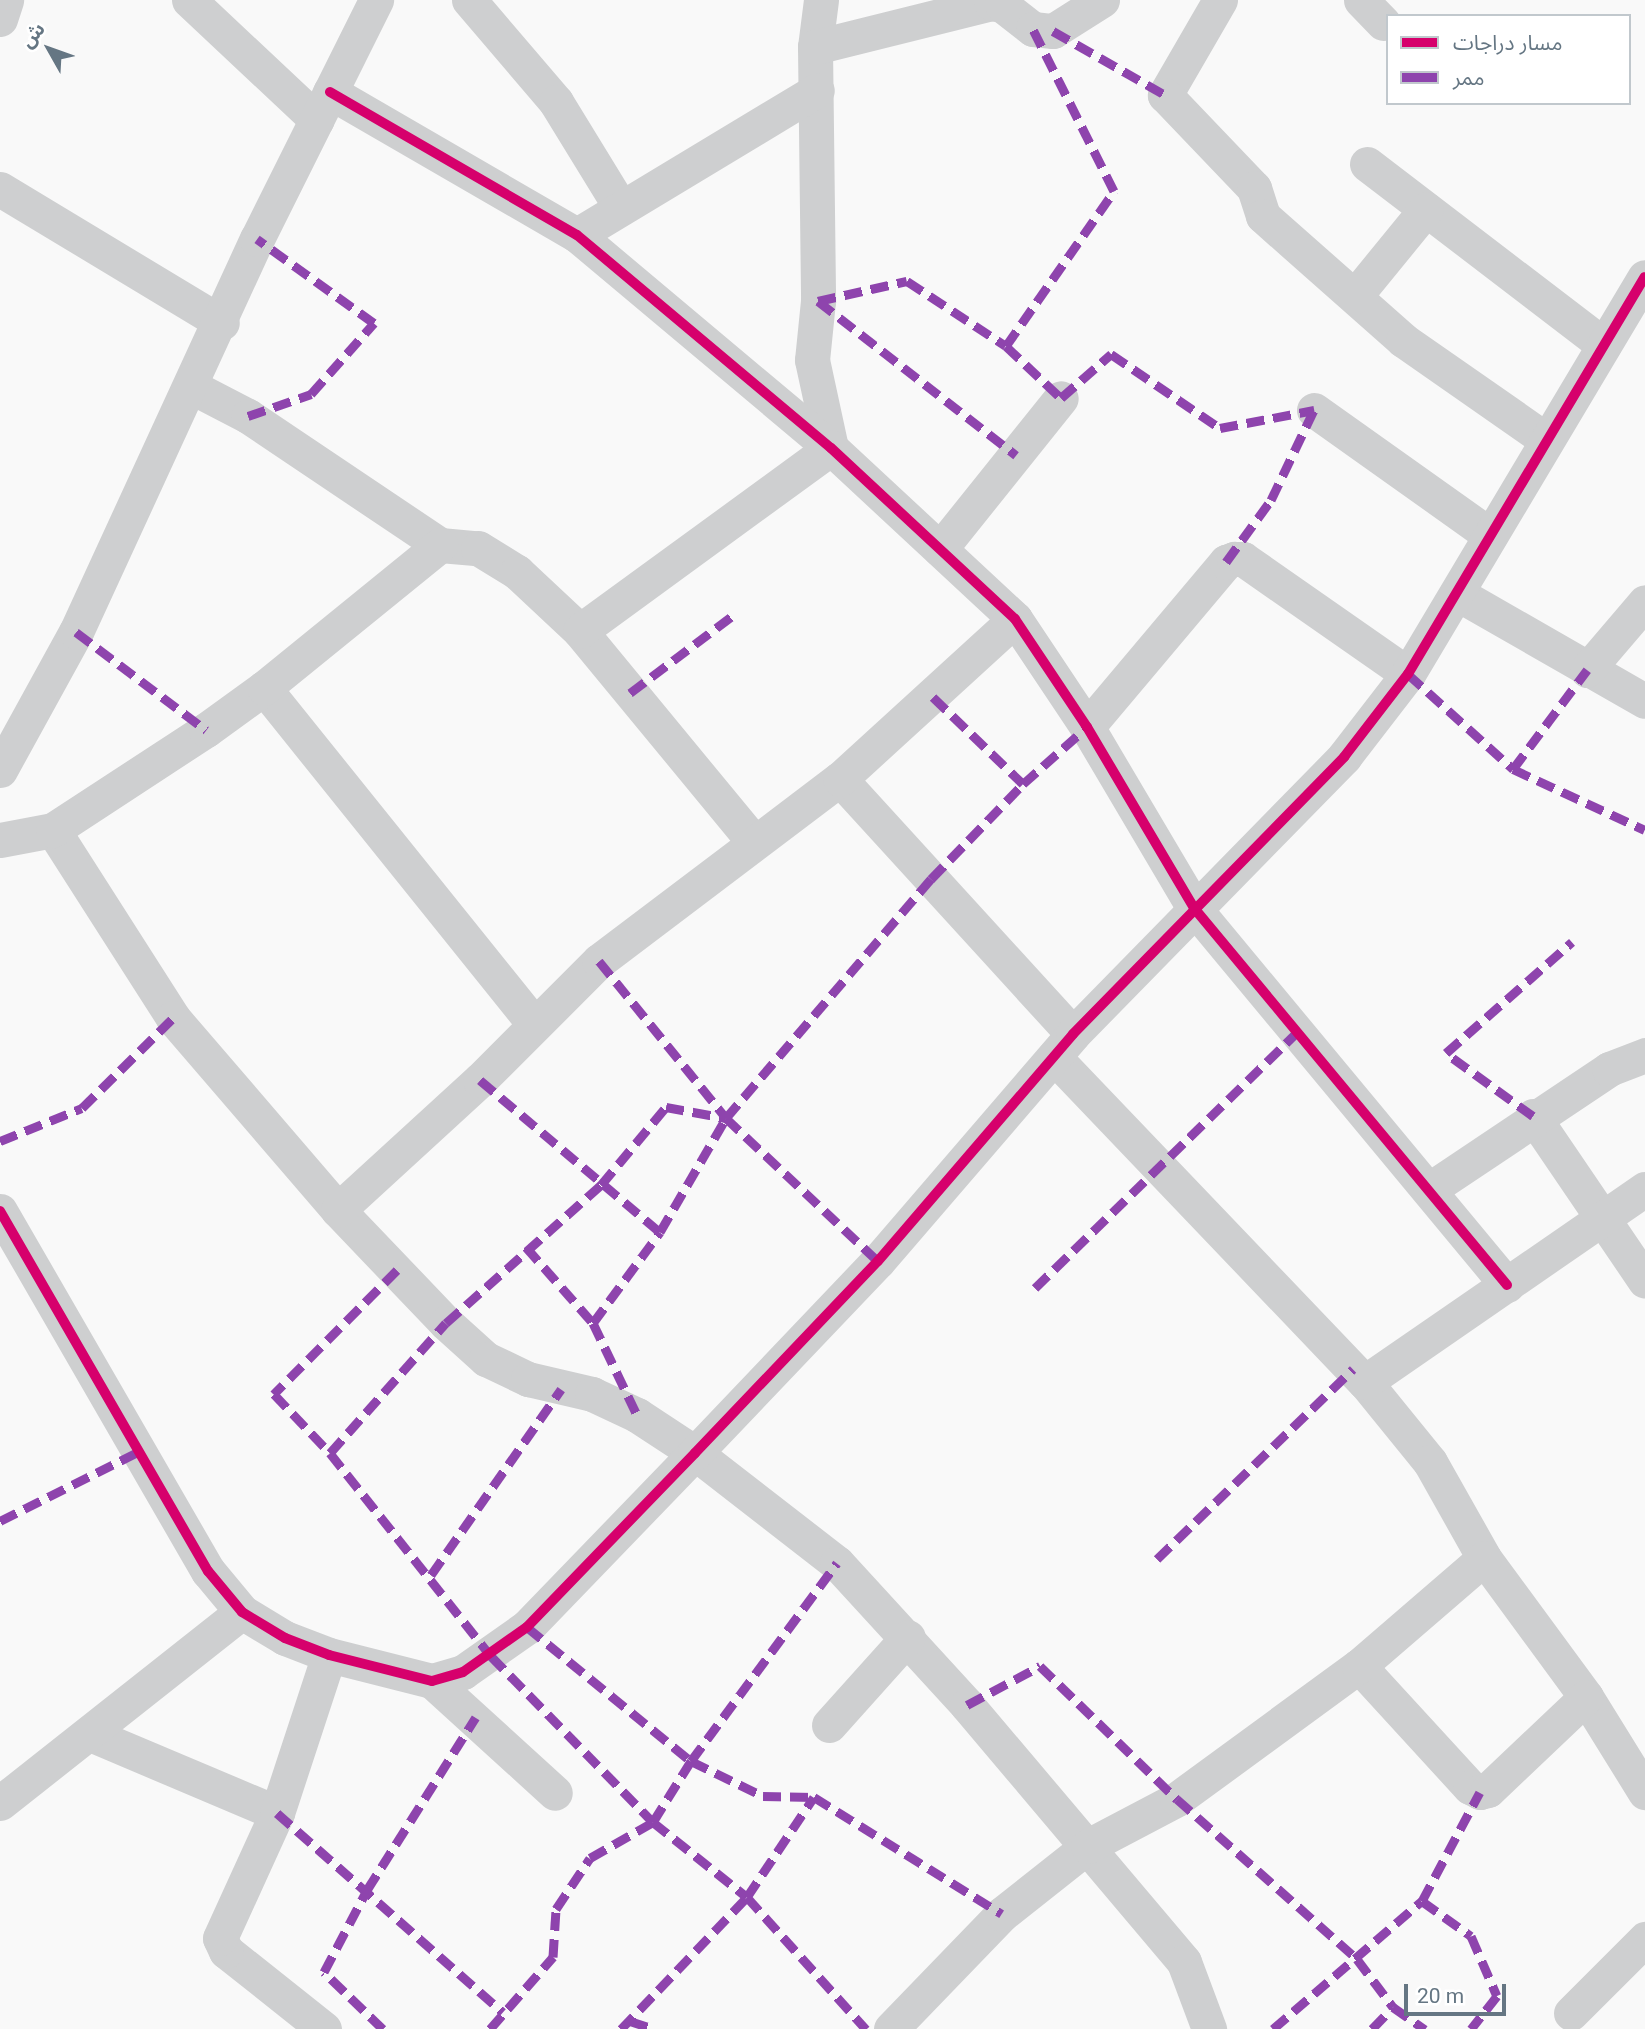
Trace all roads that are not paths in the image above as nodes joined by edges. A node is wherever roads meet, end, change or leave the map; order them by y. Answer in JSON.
{"nodes":[{"id":1,"x":6,"y":0,"type":"edge"},
{"id":2,"x":190,"y":0,"type":"edge"},
{"id":3,"x":376,"y":0,"type":"edge"},
{"id":4,"x":469,"y":0,"type":"edge"},
{"id":5,"x":821,"y":0,"type":"edge"},
{"id":6,"x":1102,"y":0,"type":"edge"},
{"id":7,"x":1220,"y":0,"type":"edge"},
{"id":8,"x":0,"y":19,"type":"edge"},
{"id":9,"x":815,"y":47,"type":"junction"},
{"id":10,"x":817,"y":90,"type":"junction"},
{"id":11,"x":323,"y":106,"type":"junction"},
{"id":12,"x":1367,"y":164,"type":"dead end"},
{"id":13,"x":0,"y":189,"type":"edge"},
{"id":14,"x":621,"y":208,"type":"junction"},
{"id":15,"x":1426,"y":209,"type":"junction"},
{"id":16,"x":577,"y":235,"type":"junction"},
{"id":17,"x":1645,"y":278,"type":"edge"},
{"id":18,"x":1354,"y":296,"type":"junction"},
{"id":19,"x":222,"y":323,"type":"junction"},
{"id":20,"x":1604,"y":345,"type":"junction"},
{"id":21,"x":192,"y":387,"type":"junction"},
{"id":22,"x":1061,"y":398,"type":"dead end"},
{"id":23,"x":1314,"y":410,"type":"dead end"},
{"id":24,"x":1545,"y":439,"type":"junction"},
{"id":25,"x":831,"y":448,"type":"junction"},
{"id":26,"x":1490,"y":535,"type":"junction"},
{"id":27,"x":440,"y":545,"type":"junction"},
{"id":28,"x":940,"y":549,"type":"junction"},
{"id":29,"x":1458,"y":594,"type":"junction"},
{"id":30,"x":1645,"y":602,"type":"edge"},
{"id":31,"x":1014,"y":619,"type":"junction"},
{"id":32,"x":580,"y":631,"type":"junction"},
{"id":33,"x":1587,"y":670,"type":"junction"},
{"id":34,"x":1408,"y":674,"type":"junction"},
{"id":35,"x":264,"y":688,"type":"junction"},
{"id":36,"x":1645,"y":701,"type":"edge"},
{"id":37,"x":1087,"y":727,"type":"junction"},
{"id":38,"x":0,"y":770,"type":"edge"},
{"id":39,"x":840,"y":779,"type":"junction"},
{"id":40,"x":53,"y":830,"type":"junction"},
{"id":41,"x":0,"y":840,"type":"edge"},
{"id":42,"x":752,"y":841,"type":"junction"},
{"id":43,"x":1194,"y":908,"type":"junction"},
{"id":44,"x":535,"y":1025,"type":"junction"},
{"id":45,"x":1063,"y":1045,"type":"junction"},
{"id":46,"x":1644,"y":1058,"type":"edge"},
{"id":47,"x":1533,"y":1116,"type":"junction"},
{"id":48,"x":1430,"y":1189,"type":"junction"},
{"id":49,"x":1645,"y":1189,"type":"edge"},
{"id":50,"x":338,"y":1210,"type":"junction"},
{"id":51,"x":0,"y":1211,"type":"edge"},
{"id":52,"x":1604,"y":1221,"type":"junction"},
{"id":53,"x":1645,"y":1281,"type":"edge"},
{"id":54,"x":1507,"y":1285,"type":"junction"},
{"id":55,"x":1365,"y":1382,"type":"junction"},
{"id":56,"x":695,"y":1453,"type":"junction"},
{"id":57,"x":1484,"y":1558,"type":"junction"},
{"id":58,"x":242,"y":1612,"type":"junction"},
{"id":59,"x":908,"y":1637,"type":"junction"},
{"id":60,"x":329,"y":1655,"type":"junction"},
{"id":61,"x":1359,"y":1666,"type":"junction"},
{"id":62,"x":432,"y":1681,"type":"junction"},
{"id":63,"x":1586,"y":1697,"type":"junction"},
{"id":64,"x":829,"y":1726,"type":"dead end"},
{"id":65,"x":90,"y":1734,"type":"junction"},
{"id":66,"x":1645,"y":1792,"type":"edge"},
{"id":67,"x":555,"y":1793,"type":"dead end"},
{"id":68,"x":0,"y":1803,"type":"edge"},
{"id":69,"x":277,"y":1813,"type":"junction"},
{"id":70,"x":1088,"y":1846,"type":"junction"},
{"id":71,"x":1645,"y":1939,"type":"edge"},
{"id":72,"x":1571,"y":2013,"type":"dead end"},
{"id":73,"x":324,"y":2029,"type":"edge"},
{"id":74,"x":891,"y":2029,"type":"edge"},
{"id":75,"x":1209,"y":2029,"type":"edge"}],
"edges":[{"from":1,"to":8,"type":"street"},
{"from":2,"to":11,"type":"street"},
{"from":3,"to":11,"type":"street"},
{"from":4,"to":14,"type":"street"},
{"from":5,"to":9,"type":"street"},
{"from":6,"to":9,"type":"street"},
{"from":7,"to":18,"type":"street"},
{"from":9,"to":10,"type":"street"},
{"from":10,"to":14,"type":"street"},
{"from":10,"to":25,"type":"street"},
{"from":11,"to":16,"type":"street"},
{"from":11,"to":19,"type":"street"},
{"from":12,"to":15,"type":"street"},
{"from":13,"to":19,"type":"street"},
{"from":14,"to":16,"type":"street"},
{"from":15,"to":18,"type":"street"},
{"from":15,"to":20,"type":"street"},
{"from":16,"to":25,"type":"street"},
{"from":17,"to":20,"type":"street"},
{"from":18,"to":24,"type":"street"},
{"from":19,"to":21,"type":"street"},
{"from":20,"to":24,"type":"street"},
{"from":21,"to":27,"type":"street"},
{"from":21,"to":38,"type":"street"},
{"from":22,"to":28,"type":"street"},
{"from":23,"to":26,"type":"street"},
{"from":24,"to":26,"type":"street"},
{"from":25,"to":28,"type":"street"},
{"from":25,"to":32,"type":"street"},
{"from":26,"to":29,"type":"street"},
{"from":27,"to":32,"type":"street"},
{"from":27,"to":35,"type":"street"},
{"from":28,"to":31,"type":"street"},
{"from":29,"to":33,"type":"street"},
{"from":29,"to":34,"type":"street"},
{"from":30,"to":33,"type":"street"},
{"from":31,"to":37,"type":"street"},
{"from":31,"to":39,"type":"street"},
{"from":32,"to":42,"type":"street"},
{"from":33,"to":36,"type":"street"},
{"from":34,"to":37,"type":"street"},
{"from":34,"to":43,"type":"street"},
{"from":35,"to":40,"type":"street"},
{"from":35,"to":44,"type":"street"},
{"from":37,"to":43,"type":"street"},
{"from":39,"to":42,"type":"street"},
{"from":39,"to":45,"type":"street"},
{"from":40,"to":41,"type":"street"},
{"from":40,"to":50,"type":"street"},
{"from":42,"to":44,"type":"street"},
{"from":43,"to":45,"type":"street"},
{"from":43,"to":48,"type":"street"},
{"from":44,"to":50,"type":"street"},
{"from":45,"to":55,"type":"street"},
{"from":45,"to":56,"type":"street"},
{"from":46,"to":47,"type":"street"},
{"from":47,"to":48,"type":"street"},
{"from":47,"to":52,"type":"street"},
{"from":48,"to":54,"type":"street"},
{"from":49,"to":52,"type":"street"},
{"from":50,"to":56,"type":"street"},
{"from":51,"to":58,"type":"street"},
{"from":52,"to":53,"type":"street"},
{"from":52,"to":54,"type":"street"},
{"from":54,"to":55,"type":"street"},
{"from":55,"to":57,"type":"street"},
{"from":56,"to":59,"type":"street"},
{"from":56,"to":62,"type":"street"},
{"from":57,"to":61,"type":"street"},
{"from":57,"to":63,"type":"street"},
{"from":58,"to":60,"type":"street"},
{"from":58,"to":65,"type":"street"},
{"from":59,"to":64,"type":"street"},
{"from":59,"to":70,"type":"street"},
{"from":60,"to":62,"type":"street"},
{"from":60,"to":69,"type":"street"},
{"from":61,"to":63,"type":"street"},
{"from":61,"to":70,"type":"street"},
{"from":62,"to":67,"type":"street"},
{"from":63,"to":66,"type":"street"},
{"from":65,"to":68,"type":"street"},
{"from":65,"to":69,"type":"street"},
{"from":69,"to":73,"type":"street"},
{"from":70,"to":74,"type":"street"},
{"from":70,"to":75,"type":"street"},
{"from":71,"to":72,"type":"street"}]}
